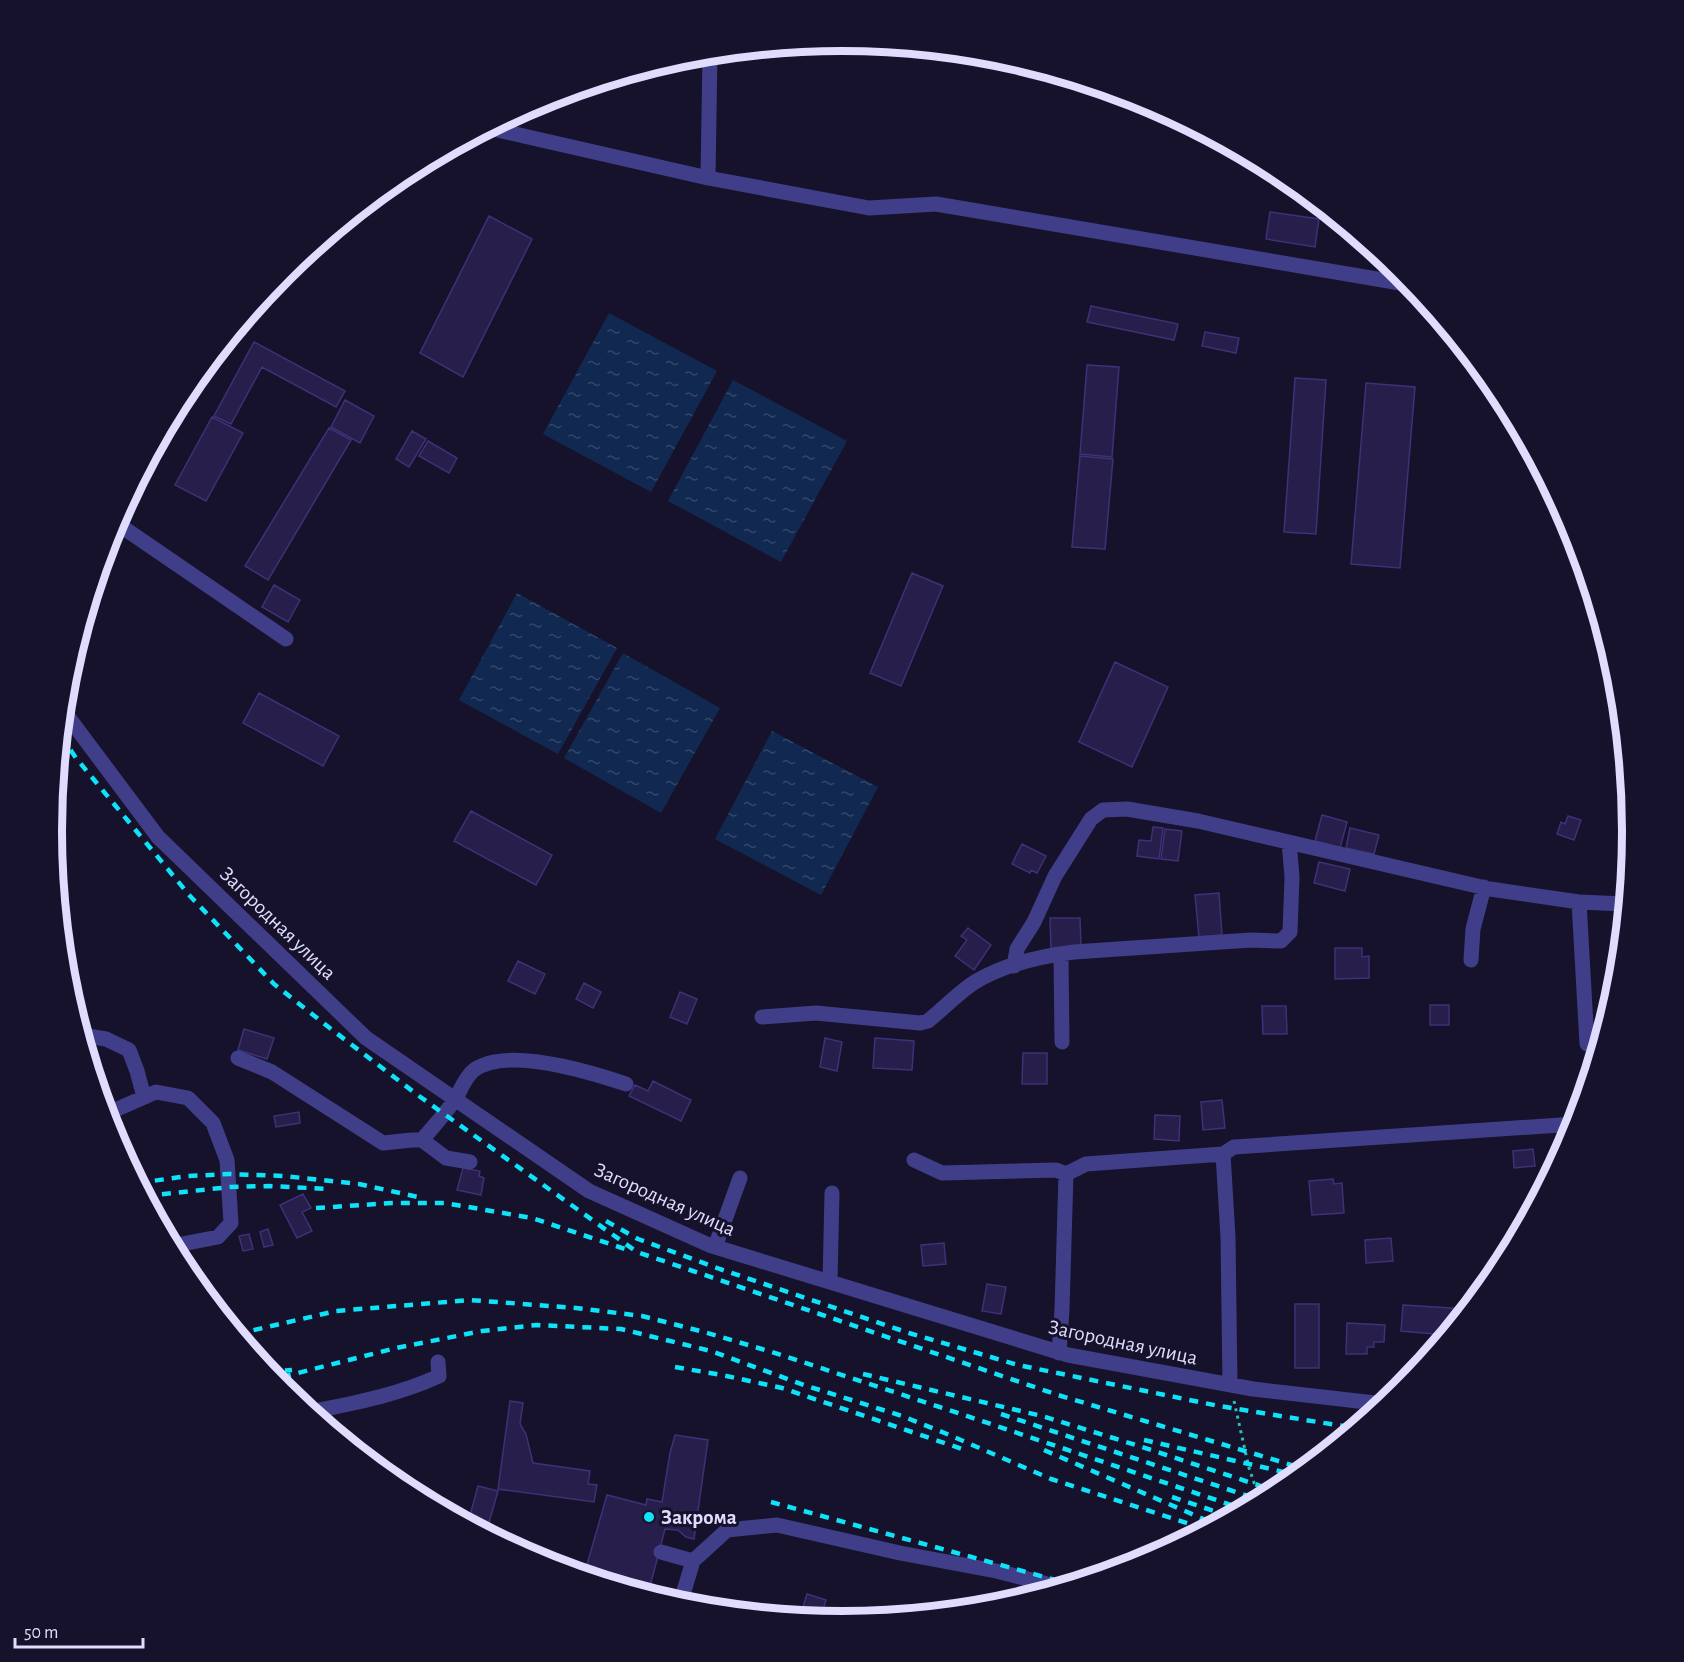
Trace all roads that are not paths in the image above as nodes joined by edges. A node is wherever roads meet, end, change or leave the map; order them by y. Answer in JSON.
{"nodes":[{"id":1,"x":710,"y":63,"type":"edge"},
{"id":2,"x":499,"y":130,"type":"edge"},
{"id":3,"x":708,"y":178,"type":"junction"},
{"id":4,"x":1397,"y":282,"type":"edge"},
{"id":5,"x":123,"y":528,"type":"edge"},
{"id":6,"x":286,"y":639,"type":"dead end"},
{"id":7,"x":70,"y":720,"type":"edge"},
{"id":8,"x":1289,"y":842,"type":"junction"},
{"id":9,"x":1484,"y":887,"type":"junction"},
{"id":10,"x":1579,"y":902,"type":"junction"},
{"id":11,"x":1618,"y":904,"type":"edge"},
{"id":12,"x":1061,"y":954,"type":"junction"},
{"id":13,"x":1471,"y":960,"type":"dead end"},
{"id":14,"x":1014,"y":966,"type":"junction"},
{"id":15,"x":762,"y":1017,"type":"dead end"},
{"id":16,"x":90,"y":1036,"type":"edge"},
{"id":17,"x":1062,"y":1042,"type":"dead end"},
{"id":18,"x":1587,"y":1044,"type":"dead end"},
{"id":19,"x":238,"y":1058,"type":"dead end"},
{"id":20,"x":626,"y":1084,"type":"dead end"},
{"id":21,"x":144,"y":1097,"type":"junction"},
{"id":22,"x":455,"y":1099,"type":"junction"},
{"id":23,"x":114,"y":1110,"type":"edge"},
{"id":24,"x":1565,"y":1125,"type":"edge"},
{"id":25,"x":422,"y":1140,"type":"junction"},
{"id":26,"x":1223,"y":1154,"type":"junction"},
{"id":27,"x":914,"y":1160,"type":"dead end"},
{"id":28,"x":470,"y":1162,"type":"dead end"},
{"id":29,"x":1066,"y":1174,"type":"junction"},
{"id":30,"x":740,"y":1178,"type":"dead end"},
{"id":31,"x":832,"y":1193,"type":"dead end"},
{"id":32,"x":181,"y":1244,"type":"edge"},
{"id":33,"x":715,"y":1246,"type":"junction"},
{"id":34,"x":830,"y":1282,"type":"junction"},
{"id":35,"x":1059,"y":1353,"type":"junction"},
{"id":36,"x":438,"y":1362,"type":"dead end"},
{"id":37,"x":1230,"y":1385,"type":"junction"},
{"id":38,"x":1372,"y":1403,"type":"edge"},
{"id":39,"x":320,"y":1410,"type":"edge"},
{"id":40,"x":661,"y":1552,"type":"dead end"},
{"id":41,"x":693,"y":1561,"type":"junction"},
{"id":42,"x":1046,"y":1584,"type":"edge"},
{"id":43,"x":684,"y":1594,"type":"edge"}],
"edges":[{"from":1,"to":3,"type":"street"},
{"from":2,"to":3,"type":"street"},
{"from":3,"to":4,"type":"street"},
{"from":5,"to":6,"type":"street"},
{"from":7,"to":22,"type":"street","name":"Загородная улица"},
{"from":8,"to":9,"type":"street"},
{"from":8,"to":12,"type":"street"},
{"from":8,"to":14,"type":"street"},
{"from":9,"to":10,"type":"street"},
{"from":9,"to":13,"type":"street"},
{"from":10,"to":11,"type":"street"},
{"from":10,"to":18,"type":"street"},
{"from":12,"to":14,"type":"street"},
{"from":12,"to":17,"type":"street"},
{"from":14,"to":15,"type":"street"},
{"from":16,"to":21,"type":"street"},
{"from":19,"to":25,"type":"street"},
{"from":20,"to":22,"type":"street"},
{"from":21,"to":23,"type":"street"},
{"from":21,"to":32,"type":"street"},
{"from":22,"to":25,"type":"street"},
{"from":22,"to":33,"type":"street","name":"Загородная улица"},
{"from":24,"to":26,"type":"street"},
{"from":25,"to":28,"type":"street"},
{"from":26,"to":29,"type":"street"},
{"from":26,"to":37,"type":"street"},
{"from":27,"to":29,"type":"street"},
{"from":29,"to":35,"type":"street"},
{"from":30,"to":33,"type":"street"},
{"from":31,"to":34,"type":"street"},
{"from":33,"to":34,"type":"street","name":"Загородная улица"},
{"from":34,"to":35,"type":"street","name":"Загородная улица"},
{"from":35,"to":37,"type":"street","name":"Загородная улица"},
{"from":36,"to":39,"type":"street"},
{"from":37,"to":38,"type":"street","name":"Загородная улица"},
{"from":40,"to":41,"type":"street"},
{"from":41,"to":42,"type":"street"},
{"from":41,"to":43,"type":"street"}]}
